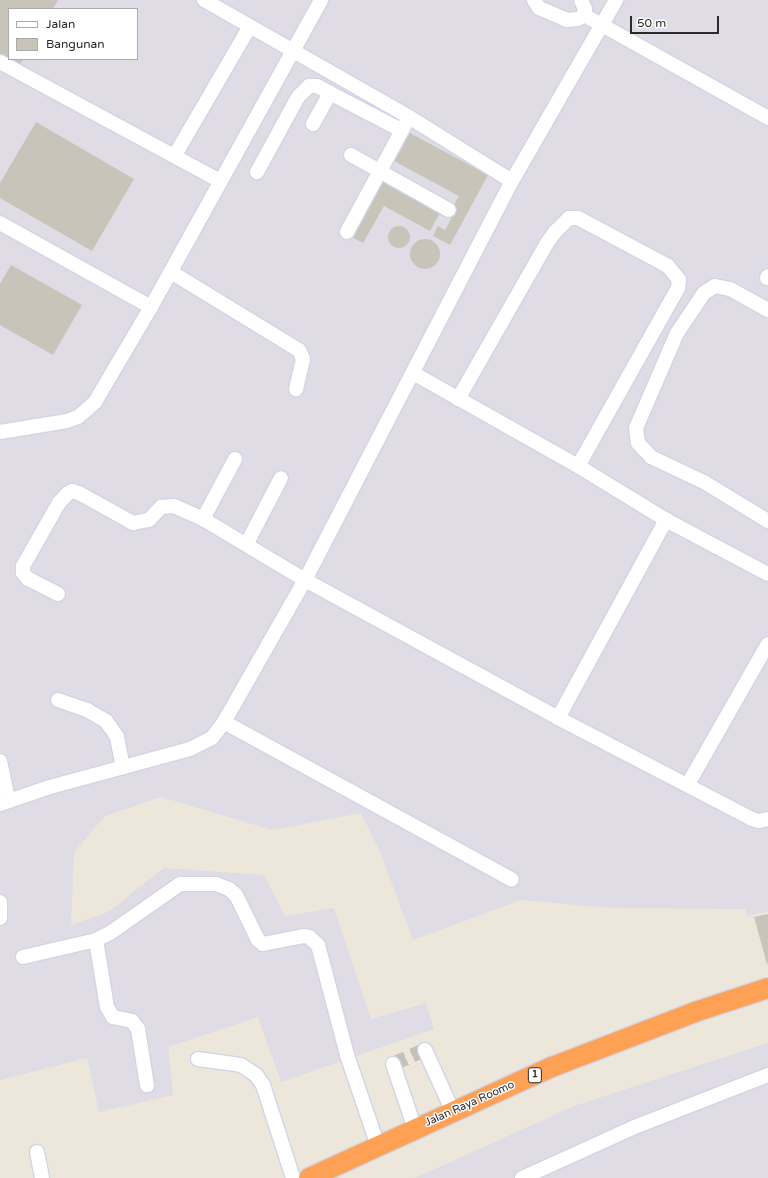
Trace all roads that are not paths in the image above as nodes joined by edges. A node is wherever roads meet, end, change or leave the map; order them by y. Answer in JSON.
{"nodes":[{"id":1,"x":204,"y":0,"type":"edge"},
{"id":2,"x":321,"y":0,"type":"edge"},
{"id":3,"x":534,"y":0,"type":"edge"},
{"id":4,"x":581,"y":0,"type":"edge"},
{"id":5,"x":616,"y":0,"type":"edge"},
{"id":6,"x":584,"y":15,"type":"junction"},
{"id":7,"x":602,"y":25,"type":"junction"},
{"id":8,"x":250,"y":26,"type":"junction"},
{"id":9,"x":293,"y":50,"type":"junction"},
{"id":10,"x":0,"y":62,"type":"edge"},
{"id":11,"x":330,"y":93,"type":"junction"},
{"id":12,"x":409,"y":117,"type":"junction"},
{"id":13,"x":768,"y":118,"type":"edge"},
{"id":14,"x":313,"y":124,"type":"dead end"},
{"id":15,"x":401,"y":130,"type":"junction"},
{"id":16,"x":351,"y":154,"type":"dead end"},
{"id":17,"x":175,"y":155,"type":"junction"},
{"id":18,"x":257,"y":172,"type":"dead end"},
{"id":19,"x":380,"y":172,"type":"junction"},
{"id":20,"x":220,"y":181,"type":"junction"},
{"id":21,"x":512,"y":181,"type":"junction"},
{"id":22,"x":449,"y":210,"type":"dead end"},
{"id":23,"x":0,"y":223,"type":"edge"},
{"id":24,"x":347,"y":232,"type":"dead end"},
{"id":25,"x":171,"y":272,"type":"junction"},
{"id":26,"x":152,"y":307,"type":"junction"},
{"id":27,"x":768,"y":310,"type":"edge"},
{"id":28,"x":413,"y":373,"type":"junction"},
{"id":29,"x":296,"y":389,"type":"dead end"},
{"id":30,"x":458,"y":399,"type":"junction"},
{"id":31,"x":0,"y":432,"type":"edge"},
{"id":32,"x":235,"y":459,"type":"dead end"},
{"id":33,"x":578,"y":466,"type":"junction"},
{"id":34,"x":281,"y":478,"type":"dead end"},
{"id":35,"x":203,"y":519,"type":"junction"},
{"id":36,"x":666,"y":520,"type":"junction"},
{"id":37,"x":768,"y":521,"type":"edge"},
{"id":38,"x":247,"y":543,"type":"junction"},
{"id":39,"x":768,"y":574,"type":"edge"},
{"id":40,"x":305,"y":580,"type":"junction"},
{"id":41,"x":58,"y":594,"type":"dead end"},
{"id":42,"x":768,"y":644,"type":"edge"},
{"id":43,"x":58,"y":700,"type":"dead end"},
{"id":44,"x":558,"y":718,"type":"junction"},
{"id":45,"x":224,"y":722,"type":"junction"},
{"id":46,"x":0,"y":761,"type":"edge"},
{"id":47,"x":123,"y":767,"type":"junction"},
{"id":48,"x":688,"y":784,"type":"junction"},
{"id":49,"x":4,"y":802,"type":"edge"},
{"id":50,"x":768,"y":819,"type":"edge"},
{"id":51,"x":512,"y":880,"type":"dead end"},
{"id":52,"x":0,"y":902,"type":"edge"},
{"id":53,"x":0,"y":918,"type":"edge"},
{"id":54,"x":96,"y":940,"type":"junction"},
{"id":55,"x":23,"y":957,"type":"dead end"},
{"id":56,"x":768,"y":988,"type":"edge"},
{"id":57,"x":425,"y":1050,"type":"dead end"},
{"id":58,"x":198,"y":1059,"type":"dead end"},
{"id":59,"x":393,"y":1064,"type":"dead end"},
{"id":60,"x":768,"y":1075,"type":"edge"},
{"id":61,"x":147,"y":1085,"type":"dead end"},
{"id":62,"x":453,"y":1112,"type":"junction"},
{"id":63,"x":415,"y":1129,"type":"junction"},
{"id":64,"x":378,"y":1146,"type":"junction"},
{"id":65,"x":37,"y":1152,"type":"dead end"},
{"id":66,"x":42,"y":1178,"type":"edge"},
{"id":67,"x":293,"y":1178,"type":"edge"},
{"id":68,"x":309,"y":1178,"type":"edge"},
{"id":69,"x":522,"y":1178,"type":"edge"}],
"edges":[{"from":1,"to":8,"type":"street"},
{"from":2,"to":9,"type":"street"},
{"from":3,"to":6,"type":"street"},
{"from":4,"to":6,"type":"street"},
{"from":5,"to":7,"type":"street"},
{"from":6,"to":7,"type":"street"},
{"from":7,"to":13,"type":"street"},
{"from":7,"to":21,"type":"street"},
{"from":8,"to":9,"type":"street"},
{"from":8,"to":17,"type":"street"},
{"from":9,"to":12,"type":"street"},
{"from":9,"to":20,"type":"street"},
{"from":10,"to":17,"type":"street"},
{"from":11,"to":14,"type":"street"},
{"from":11,"to":15,"type":"street"},
{"from":11,"to":18,"type":"street"},
{"from":12,"to":15,"type":"street"},
{"from":12,"to":21,"type":"street"},
{"from":15,"to":19,"type":"street"},
{"from":16,"to":19,"type":"street"},
{"from":17,"to":20,"type":"street"},
{"from":19,"to":22,"type":"street"},
{"from":19,"to":24,"type":"street"},
{"from":20,"to":25,"type":"street"},
{"from":21,"to":28,"type":"street"},
{"from":23,"to":26,"type":"street"},
{"from":25,"to":26,"type":"street"},
{"from":25,"to":29,"type":"street"},
{"from":26,"to":31,"type":"street"},
{"from":27,"to":37,"type":"street"},
{"from":28,"to":30,"type":"street"},
{"from":28,"to":40,"type":"street"},
{"from":30,"to":33,"type":"street"},
{"from":30,"to":33,"type":"street"},
{"from":32,"to":35,"type":"street"},
{"from":33,"to":36,"type":"street"},
{"from":34,"to":38,"type":"street"},
{"from":35,"to":38,"type":"street"},
{"from":35,"to":41,"type":"street"},
{"from":36,"to":39,"type":"street"},
{"from":36,"to":44,"type":"street"},
{"from":38,"to":40,"type":"street"},
{"from":40,"to":44,"type":"street"},
{"from":40,"to":45,"type":"street"},
{"from":42,"to":48,"type":"street"},
{"from":43,"to":47,"type":"street"},
{"from":44,"to":48,"type":"street"},
{"from":45,"to":47,"type":"street"},
{"from":45,"to":51,"type":"street"},
{"from":46,"to":49,"type":"street"},
{"from":47,"to":49,"type":"street"},
{"from":48,"to":50,"type":"street"},
{"from":52,"to":53,"type":"street"},
{"from":54,"to":55,"type":"street"},
{"from":54,"to":61,"type":"street"},
{"from":54,"to":64,"type":"street"},
{"from":56,"to":62,"type":"highway","name":"Jalan Raya Roomo","number":"1"},
{"from":57,"to":62,"type":"street"},
{"from":58,"to":67,"type":"street"},
{"from":59,"to":63,"type":"street"},
{"from":60,"to":69,"type":"street"},
{"from":62,"to":63,"type":"highway","name":"Jalan Raya Roomo","number":"1"},
{"from":63,"to":64,"type":"highway","name":"Jalan Raya Roomo","number":"1"},
{"from":64,"to":68,"type":"highway","name":"Jalan Raya Roomo","number":"1"},
{"from":65,"to":66,"type":"street"}]}
